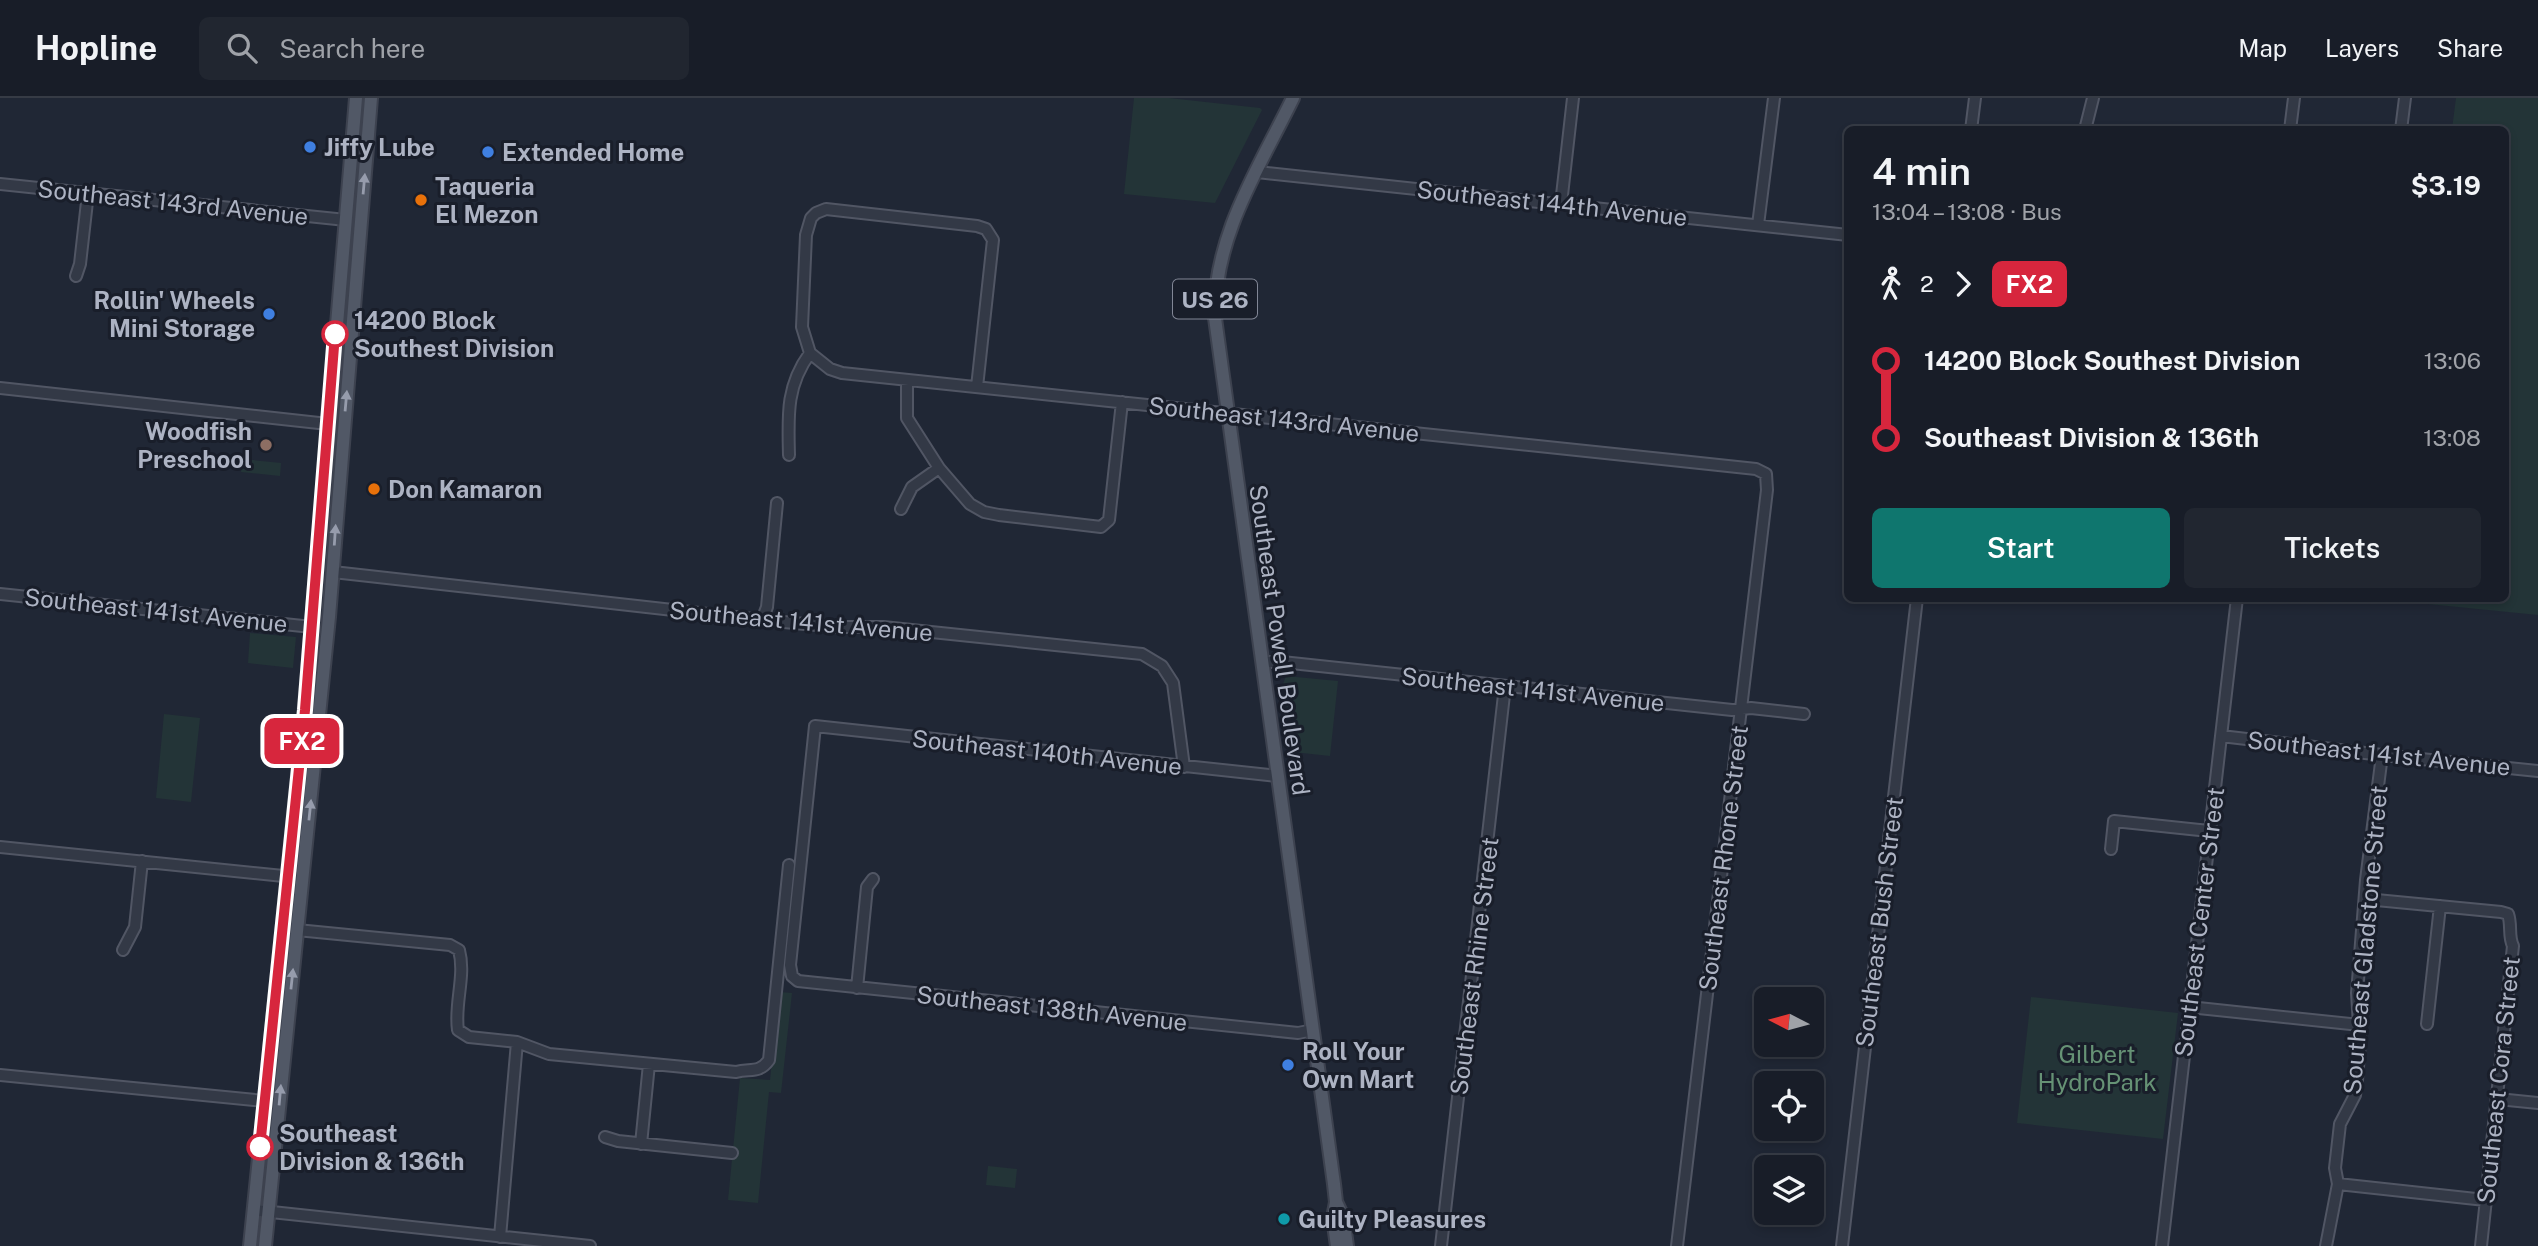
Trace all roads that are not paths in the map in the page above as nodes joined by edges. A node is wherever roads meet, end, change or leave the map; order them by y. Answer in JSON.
{"nodes":[{"id":1,"x":356,"y":98,"type":"edge"},
{"id":2,"x":371,"y":98,"type":"edge"},
{"id":3,"x":1573,"y":98,"type":"edge"},
{"id":4,"x":1774,"y":98,"type":"edge"},
{"id":5,"x":1975,"y":98,"type":"edge"},
{"id":6,"x":2093,"y":98,"type":"edge"},
{"id":7,"x":2294,"y":98,"type":"edge"},
{"id":8,"x":2405,"y":98,"type":"edge"},
{"id":9,"x":1289,"y":99,"type":"edge"},
{"id":10,"x":1972,"y":126,"type":"edge"},
{"id":11,"x":2086,"y":126,"type":"edge"},
{"id":12,"x":2291,"y":126,"type":"edge"},
{"id":13,"x":2402,"y":126,"type":"edge"},
{"id":14,"x":1256,"y":172,"type":"junction"},
{"id":15,"x":0,"y":184,"type":"edge"},
{"id":16,"x":88,"y":193,"type":"junction"},
{"id":17,"x":1561,"y":204,"type":"junction"},
{"id":18,"x":346,"y":220,"type":"junction"},
{"id":19,"x":1758,"y":225,"type":"junction"},
{"id":20,"x":1844,"y":235,"type":"edge"},
{"id":21,"x":357,"y":271,"type":"junction"},
{"id":22,"x":76,"y":276,"type":"dead end"},
{"id":23,"x":810,"y":353,"type":"junction"},
{"id":24,"x":907,"y":380,"type":"junction"},
{"id":25,"x":977,"y":387,"type":"junction"},
{"id":26,"x":0,"y":388,"type":"edge"},
{"id":27,"x":1122,"y":402,"type":"junction"},
{"id":28,"x":1227,"y":412,"type":"junction"},
{"id":29,"x":328,"y":424,"type":"junction"},
{"id":30,"x":789,"y":455,"type":"dead end"},
{"id":31,"x":939,"y":468,"type":"junction"},
{"id":32,"x":1763,"y":471,"type":"joint"},
{"id":33,"x":777,"y":503,"type":"dead end"},
{"id":34,"x":901,"y":509,"type":"dead end"},
{"id":35,"x":317,"y":566,"type":"junction"},
{"id":36,"x":333,"y":572,"type":"junction"},
{"id":37,"x":0,"y":593,"type":"edge"},
{"id":38,"x":1917,"y":602,"type":"edge"},
{"id":39,"x":2237,"y":602,"type":"edge"},
{"id":40,"x":762,"y":620,"type":"junction"},
{"id":41,"x":312,"y":626,"type":"junction"},
{"id":42,"x":1262,"y":662,"type":"junction"},
{"id":43,"x":323,"y":679,"type":"junction"},
{"id":44,"x":1506,"y":686,"type":"junction"},
{"id":45,"x":1741,"y":709,"type":"junction"},
{"id":46,"x":1804,"y":714,"type":"dead end"},
{"id":47,"x":2221,"y":736,"type":"junction"},
{"id":48,"x":2382,"y":755,"type":"junction"},
{"id":49,"x":1184,"y":767,"type":"junction"},
{"id":50,"x":2538,"y":771,"type":"edge"},
{"id":51,"x":1278,"y":776,"type":"junction"},
{"id":52,"x":2210,"y":831,"type":"junction"},
{"id":53,"x":0,"y":847,"type":"edge"},
{"id":54,"x":2111,"y":849,"type":"dead end"},
{"id":55,"x":142,"y":861,"type":"junction"},
{"id":56,"x":789,"y":864,"type":"dead end"},
{"id":57,"x":288,"y":876,"type":"junction"},
{"id":58,"x":303,"y":878,"type":"junction"},
{"id":59,"x":873,"y":879,"type":"dead end"},
{"id":60,"x":2366,"y":898,"type":"junction"},
{"id":61,"x":2440,"y":906,"type":"junction"},
{"id":62,"x":297,"y":930,"type":"junction"},
{"id":63,"x":123,"y":950,"type":"dead end"},
{"id":64,"x":792,"y":976,"type":"joint"},
{"id":65,"x":857,"y":988,"type":"junction"},
{"id":66,"x":2189,"y":1007,"type":"junction"},
{"id":67,"x":2427,"y":1024,"type":"dead end"},
{"id":68,"x":2360,"y":1025,"type":"junction"},
{"id":69,"x":1313,"y":1030,"type":"junction"},
{"id":70,"x":517,"y":1042,"type":"junction"},
{"id":71,"x":649,"y":1064,"type":"junction"},
{"id":72,"x":0,"y":1074,"type":"edge"},
{"id":73,"x":2498,"y":1098,"type":"junction"},
{"id":74,"x":265,"y":1101,"type":"junction"},
{"id":75,"x":2538,"y":1103,"type":"edge"},
{"id":76,"x":605,"y":1137,"type":"dead end"},
{"id":77,"x":641,"y":1144,"type":"junction"},
{"id":78,"x":732,"y":1153,"type":"dead end"},
{"id":79,"x":2338,"y":1184,"type":"junction"},
{"id":80,"x":2485,"y":1200,"type":"junction"},
{"id":81,"x":1336,"y":1202,"type":"junction"},
{"id":82,"x":253,"y":1210,"type":"junction"},
{"id":83,"x":269,"y":1211,"type":"junction"},
{"id":84,"x":500,"y":1237,"type":"junction"},
{"id":85,"x":250,"y":1246,"type":"edge"},
{"id":86,"x":264,"y":1246,"type":"edge"},
{"id":87,"x":590,"y":1246,"type":"edge"},
{"id":88,"x":1337,"y":1246,"type":"edge"},
{"id":89,"x":1347,"y":1246,"type":"edge"},
{"id":90,"x":1441,"y":1246,"type":"edge"},
{"id":91,"x":1677,"y":1246,"type":"edge"},
{"id":92,"x":1842,"y":1246,"type":"edge"},
{"id":93,"x":2162,"y":1246,"type":"edge"},
{"id":94,"x":2326,"y":1246,"type":"edge"},
{"id":95,"x":2481,"y":1246,"type":"edge"}],
"edges":[{"from":1,"to":18,"type":"main road"},
{"from":21,"to":2,"type":"main road","one_way":true},
{"from":3,"to":17,"type":"street"},
{"from":4,"to":19,"type":"street"},
{"from":5,"to":10,"type":"street"},
{"from":6,"to":11,"type":"street"},
{"from":7,"to":12,"type":"street"},
{"from":8,"to":13,"type":"street"},
{"from":9,"to":14,"type":"main road","name":"Southeast Powell Boulevard","number":"US 26"},
{"from":14,"to":17,"type":"street","name":"Southeast 144th Avenue"},
{"from":14,"to":28,"type":"main road","name":"Southeast Powell Boulevard","number":"US 26"},
{"from":15,"to":16,"type":"street","name":"Southeast 143rd Avenue"},
{"from":16,"to":18,"type":"street","name":"Southeast 143rd Avenue"},
{"from":16,"to":22,"type":"street"},
{"from":17,"to":19,"type":"street","name":"Southeast 144th Avenue"},
{"from":18,"to":21,"type":"main road"},
{"from":18,"to":29,"type":"main road"},
{"from":19,"to":20,"type":"street","name":"Southeast 144th Avenue"},
{"from":36,"to":21,"type":"main road","one_way":true},
{"from":23,"to":24,"type":"street","name":"Southeast 143rd Avenue"},
{"from":23,"to":25,"type":"street"},
{"from":23,"to":30,"type":"street"},
{"from":24,"to":25,"type":"street","name":"Southeast 143rd Avenue"},
{"from":24,"to":31,"type":"street"},
{"from":25,"to":27,"type":"street","name":"Southeast 143rd Avenue"},
{"from":26,"to":29,"type":"street"},
{"from":27,"to":28,"type":"street","name":"Southeast 143rd Avenue"},
{"from":27,"to":31,"type":"street"},
{"from":28,"to":32,"type":"street","name":"Southeast 143rd Avenue"},
{"from":28,"to":42,"type":"main road","name":"Southeast Powell Boulevard","number":"US 26"},
{"from":29,"to":35,"type":"main road"},
{"from":31,"to":34,"type":"street"},
{"from":32,"to":45,"type":"street","name":"Southeast Rhone Street"},
{"from":33,"to":40,"type":"street"},
{"from":35,"to":36,"type":"main road"},
{"from":35,"to":41,"type":"main road"},
{"from":36,"to":40,"type":"street","name":"Southeast 141st Avenue"},
{"from":36,"to":43,"type":"main road"},
{"from":37,"to":41,"type":"street","name":"Southeast 141st Avenue"},
{"from":38,"to":92,"type":"street","name":"Southeast Bush Street"},
{"from":39,"to":47,"type":"street","name":"Southeast Center Street"},
{"from":40,"to":49,"type":"street","name":"Southeast 141st Avenue"},
{"from":41,"to":43,"type":"main road"},
{"from":41,"to":57,"type":"main road"},
{"from":42,"to":44,"type":"street","name":"Southeast 141st Avenue"},
{"from":42,"to":51,"type":"main road","name":"Southeast Powell Boulevard","number":"US 26"},
{"from":58,"to":43,"type":"main road","one_way":true},
{"from":44,"to":45,"type":"street","name":"Southeast 141st Avenue"},
{"from":44,"to":90,"type":"street","name":"Southeast Rhine Street"},
{"from":45,"to":46,"type":"street","name":"Southeast 141st Avenue"},
{"from":45,"to":91,"type":"street","name":"Southeast Rhone Street"},
{"from":47,"to":48,"type":"street","name":"Southeast 141st Avenue"},
{"from":47,"to":52,"type":"street","name":"Southeast Center Street"},
{"from":48,"to":50,"type":"street","name":"Southeast 141st Avenue"},
{"from":48,"to":60,"type":"street","name":"Southeast Gladstone Street"},
{"from":49,"to":51,"type":"street","name":"Southeast 140th Avenue"},
{"from":49,"to":64,"type":"street","name":"Southeast 140th Avenue"},
{"from":51,"to":69,"type":"main road","name":"Southeast Powell Boulevard","number":"US 26"},
{"from":52,"to":54,"type":"street"},
{"from":52,"to":66,"type":"street","name":"Southeast Center Street"},
{"from":53,"to":55,"type":"street"},
{"from":55,"to":57,"type":"street"},
{"from":55,"to":63,"type":"street"},
{"from":56,"to":71,"type":"street"},
{"from":57,"to":58,"type":"street"},
{"from":57,"to":74,"type":"main road"},
{"from":58,"to":62,"type":"main road"},
{"from":59,"to":65,"type":"street"},
{"from":60,"to":61,"type":"street"},
{"from":60,"to":68,"type":"street","name":"Southeast Gladstone Street"},
{"from":61,"to":67,"type":"street"},
{"from":61,"to":73,"type":"street","name":"Southeast Cora Street"},
{"from":62,"to":70,"type":"street"},
{"from":83,"to":62,"type":"main road","one_way":true},
{"from":64,"to":65,"type":"street","name":"Southeast 138th Avenue"},
{"from":65,"to":69,"type":"street","name":"Southeast 138th Avenue"},
{"from":66,"to":68,"type":"street"},
{"from":66,"to":93,"type":"street","name":"Southeast Center Street"},
{"from":68,"to":79,"type":"street","name":"Southeast Gladstone Street"},
{"from":69,"to":81,"type":"main road","name":"Southeast Powell Boulevard","number":"US 26"},
{"from":70,"to":71,"type":"street"},
{"from":70,"to":84,"type":"street"},
{"from":71,"to":77,"type":"street"},
{"from":72,"to":74,"type":"street"},
{"from":73,"to":75,"type":"street"},
{"from":73,"to":80,"type":"street","name":"Southeast Cora Street"},
{"from":74,"to":82,"type":"main road"},
{"from":76,"to":77,"type":"street"},
{"from":77,"to":78,"type":"street"},
{"from":79,"to":80,"type":"street"},
{"from":79,"to":94,"type":"street","name":"Southeast Gladstone Street"},
{"from":80,"to":95,"type":"street","name":"Southeast Cora Street"},
{"from":81,"to":88,"type":"main road","name":"Southeast Powell Boulevard","number":"US 26"},
{"from":81,"to":89,"type":"main road","name":"Southeast Powell Boulevard","number":"US 26"},
{"from":82,"to":83,"type":"street"},
{"from":82,"to":85,"type":"main road"},
{"from":83,"to":84,"type":"street"},
{"from":83,"to":86,"type":"main road"},
{"from":84,"to":87,"type":"street"}]}
